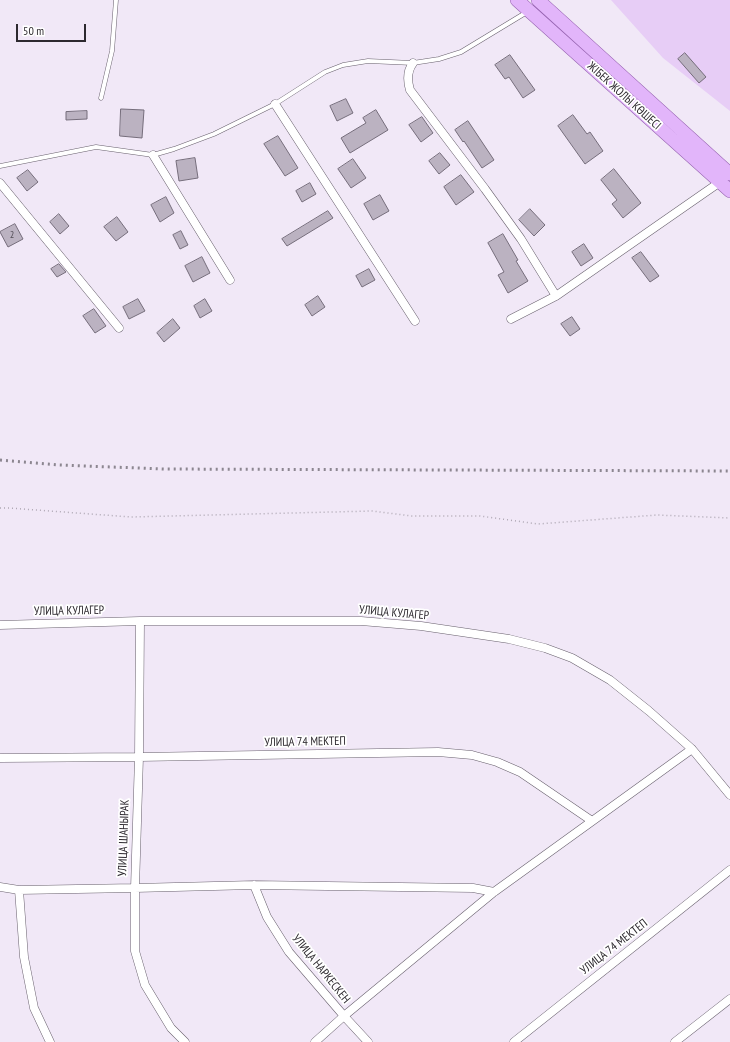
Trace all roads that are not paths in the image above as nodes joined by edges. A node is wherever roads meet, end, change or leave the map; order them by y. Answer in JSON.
{"nodes":[{"id":1,"x":116,"y":0,"type":"edge"},
{"id":2,"x":517,"y":0,"type":"edge"},
{"id":3,"x":540,"y":1,"type":"edge"},
{"id":4,"x":529,"y":10,"type":"junction"},
{"id":5,"x":413,"y":63,"type":"junction"},
{"id":6,"x":101,"y":98,"type":"dead end"},
{"id":7,"x":275,"y":104,"type":"junction"},
{"id":8,"x":153,"y":155,"type":"junction"},
{"id":9,"x":0,"y":166,"type":"edge"},
{"id":10,"x":725,"y":178,"type":"edge"},
{"id":11,"x":0,"y":183,"type":"edge"},
{"id":12,"x":730,"y":192,"type":"edge"},
{"id":13,"x":230,"y":280,"type":"dead end"},
{"id":14,"x":556,"y":296,"type":"junction"},
{"id":15,"x":511,"y":319,"type":"dead end"},
{"id":16,"x":415,"y":321,"type":"dead end"},
{"id":17,"x":119,"y":328,"type":"dead end"},
{"id":18,"x":140,"y":621,"type":"junction"},
{"id":19,"x":0,"y":624,"type":"edge"},
{"id":20,"x":692,"y":749,"type":"junction"},
{"id":21,"x":139,"y":757,"type":"junction"},
{"id":22,"x":0,"y":758,"type":"edge"},
{"id":23,"x":730,"y":795,"type":"edge"},
{"id":24,"x":592,"y":821,"type":"junction"},
{"id":25,"x":730,"y":870,"type":"edge"},
{"id":26,"x":254,"y":885,"type":"junction"},
{"id":27,"x":0,"y":887,"type":"edge"},
{"id":28,"x":135,"y":888,"type":"junction"},
{"id":29,"x":19,"y":890,"type":"junction"},
{"id":30,"x":494,"y":892,"type":"junction"},
{"id":31,"x":730,"y":999,"type":"edge"},
{"id":32,"x":344,"y":1016,"type":"junction"},
{"id":33,"x":50,"y":1042,"type":"edge"},
{"id":34,"x":185,"y":1042,"type":"edge"},
{"id":35,"x":315,"y":1042,"type":"edge"},
{"id":36,"x":368,"y":1042,"type":"edge"},
{"id":37,"x":514,"y":1042,"type":"edge"},
{"id":38,"x":675,"y":1042,"type":"edge"}],
"edges":[{"from":1,"to":6,"type":"lane"},
{"from":2,"to":4,"type":"main road","name":"ЖІБЕК ЖОЛЫ КӨШЕСІ"},
{"from":3,"to":4,"type":"street"},
{"from":3,"to":10,"type":"main road","name":"ЖІБЕК ЖОЛЫ КӨШЕСІ"},
{"from":4,"to":5,"type":"lane"},
{"from":4,"to":10,"type":"main road","name":"ЖІБЕК ЖОЛЫ КӨШЕСІ"},
{"from":5,"to":7,"type":"lane"},
{"from":5,"to":14,"type":"street"},
{"from":7,"to":8,"type":"lane"},
{"from":7,"to":16,"type":"street"},
{"from":8,"to":9,"type":"lane"},
{"from":8,"to":13,"type":"street"},
{"from":10,"to":12,"type":"main road","name":"ЖІБЕК ЖОЛЫ КӨШЕСІ"},
{"from":10,"to":14,"type":"street"},
{"from":11,"to":17,"type":"street"},
{"from":14,"to":15,"type":"street"},
{"from":18,"to":19,"type":"street","name":"УЛИЦА КУЛАГЕР"},
{"from":18,"to":20,"type":"street","name":"УЛИЦА КУЛАГЕР"},
{"from":18,"to":21,"type":"street","name":"УЛИЦА ШАНЫРАК"},
{"from":20,"to":23,"type":"street","name":"УЛИЦА КУЛАГЕР"},
{"from":20,"to":24,"type":"street"},
{"from":21,"to":22,"type":"street","name":"УЛИЦА 74 МЕКТЕП"},
{"from":21,"to":24,"type":"street","name":"УЛИЦА 74 МЕКТЕП"},
{"from":21,"to":28,"type":"street","name":"УЛИЦА ШАНЫРАК"},
{"from":24,"to":30,"type":"street"},
{"from":25,"to":37,"type":"street","name":"УЛИЦА 74 МЕКТЕП"},
{"from":26,"to":28,"type":"street"},
{"from":26,"to":30,"type":"street"},
{"from":26,"to":32,"type":"street","name":"УЛИЦА НАРКЕСКЕН"},
{"from":27,"to":29,"type":"street"},
{"from":28,"to":29,"type":"street"},
{"from":28,"to":34,"type":"street","name":"УЛИЦА ШАНЫРАК"},
{"from":29,"to":33,"type":"street"},
{"from":30,"to":32,"type":"street"},
{"from":31,"to":38,"type":"street"},
{"from":32,"to":35,"type":"street"},
{"from":32,"to":36,"type":"street","name":"УЛИЦА НАРКЕСКЕН"}]}
